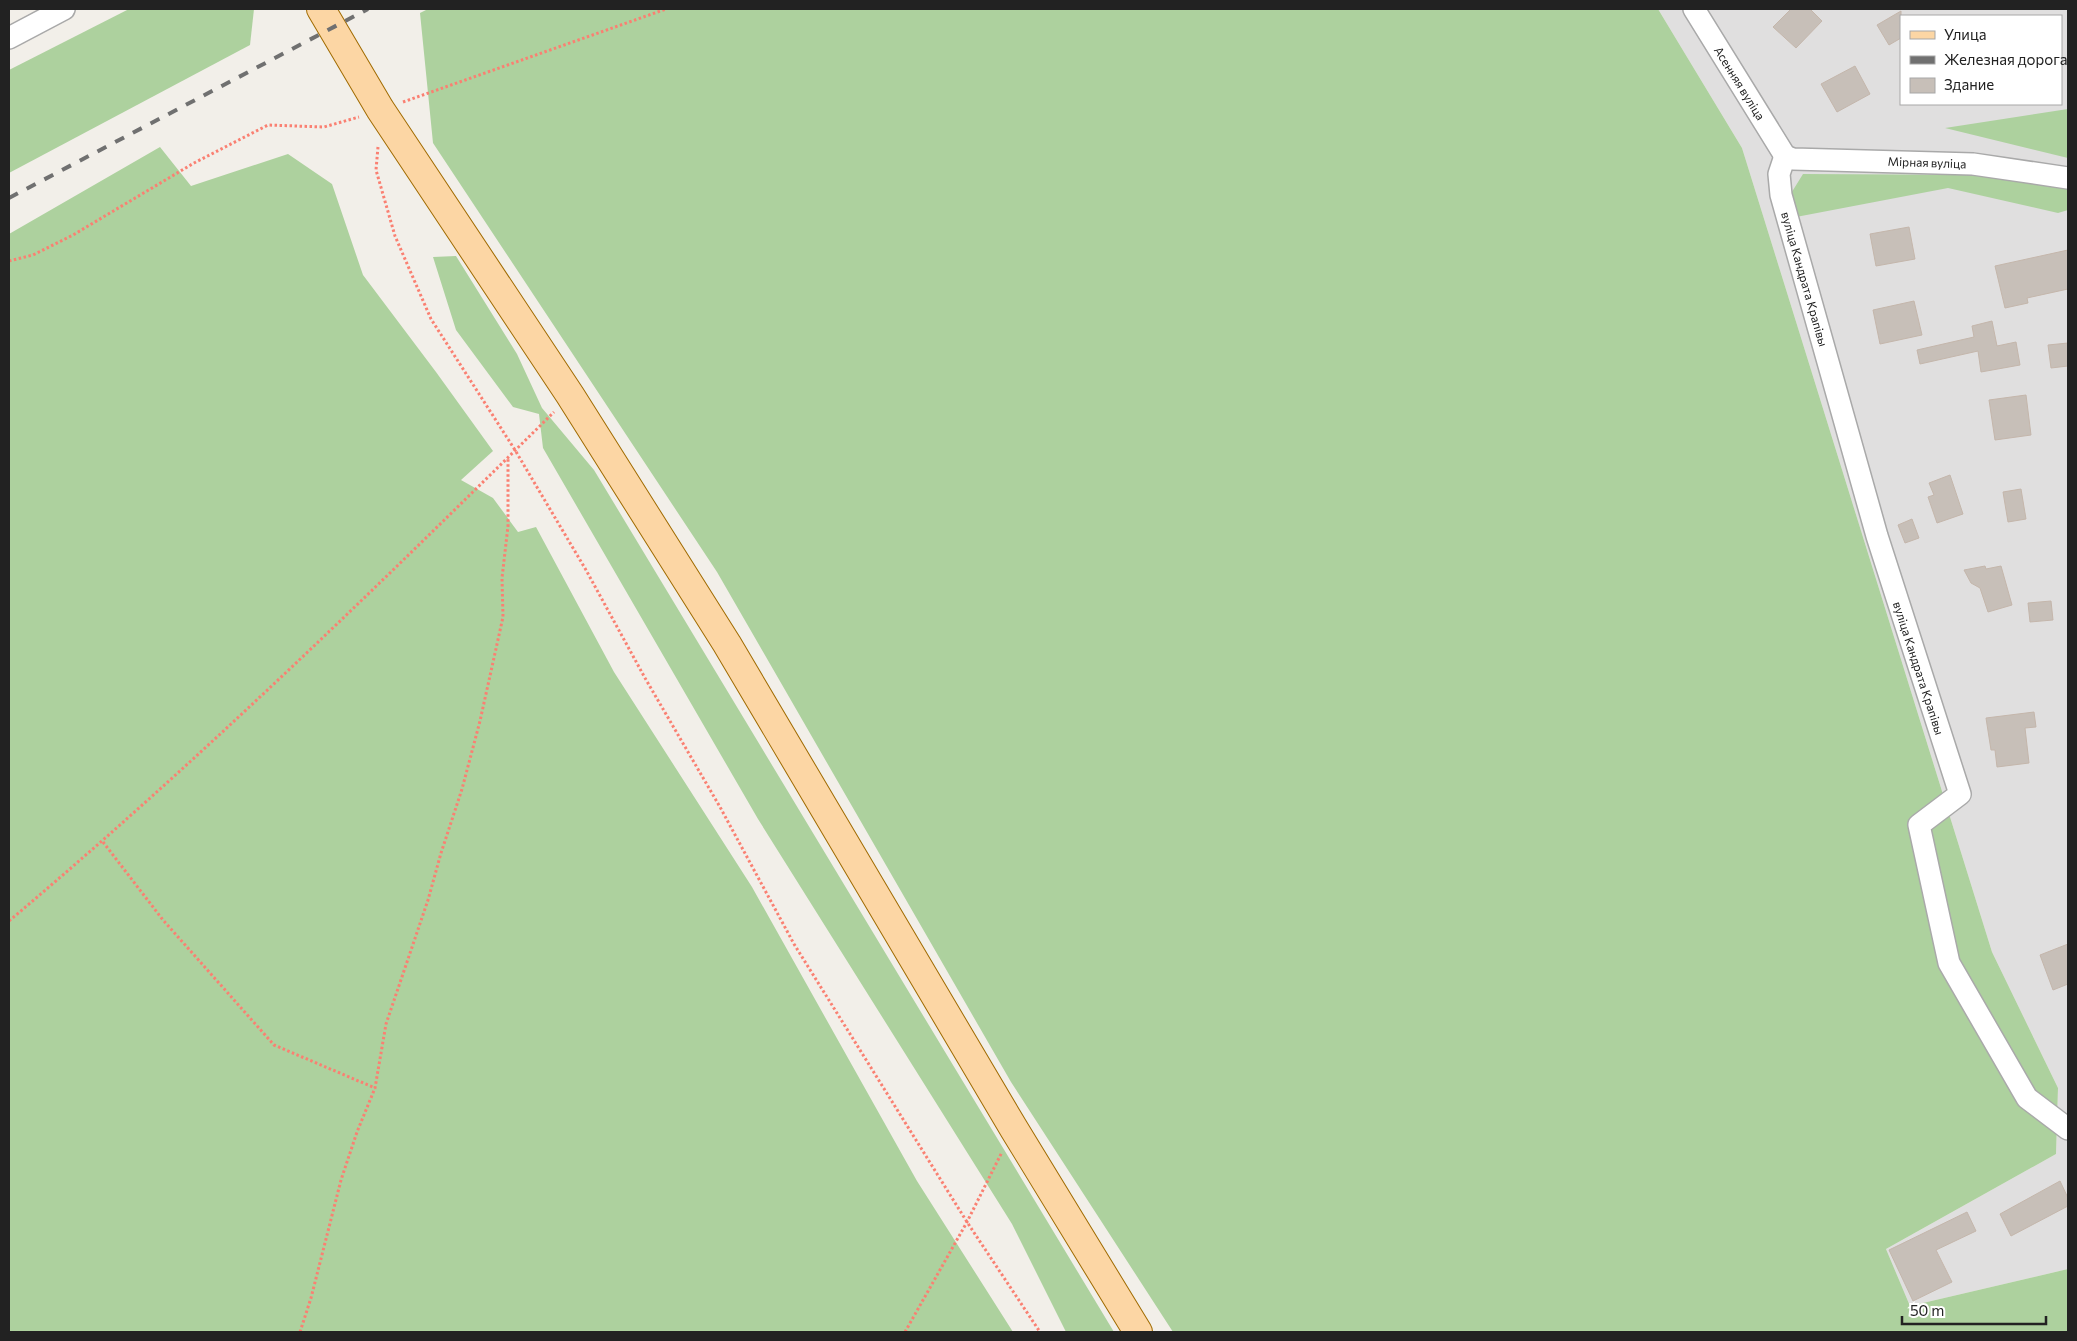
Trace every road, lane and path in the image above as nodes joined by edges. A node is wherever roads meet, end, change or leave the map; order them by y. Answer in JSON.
{"nodes":[{"id":1,"x":64,"y":9,"type":"edge"},
{"id":2,"x":320,"y":9,"type":"edge"},
{"id":3,"x":666,"y":9,"type":"edge"},
{"id":4,"x":1694,"y":9,"type":"edge"},
{"id":5,"x":9,"y":38,"type":"edge"},
{"id":6,"x":380,"y":108,"type":"junction"},
{"id":7,"x":378,"y":144,"type":"dead end"},
{"id":8,"x":1785,"y":156,"type":"junction"},
{"id":9,"x":2068,"y":178,"type":"edge"},
{"id":10,"x":9,"y":261,"type":"edge"},
{"id":11,"x":570,"y":395,"type":"junction"},
{"id":12,"x":515,"y":450,"type":"junction"},
{"id":13,"x":508,"y":458,"type":"junction"},
{"id":14,"x":103,"y":842,"type":"junction"},
{"id":15,"x":9,"y":921,"type":"edge"},
{"id":16,"x":375,"y":1088,"type":"junction"},
{"id":17,"x":1014,"y":1129,"type":"junction"},
{"id":18,"x":2068,"y":1129,"type":"edge"},
{"id":19,"x":967,"y":1222,"type":"junction"},
{"id":20,"x":300,"y":1332,"type":"edge"},
{"id":21,"x":905,"y":1332,"type":"edge"},
{"id":22,"x":1040,"y":1332,"type":"edge"},
{"id":23,"x":1138,"y":1332,"type":"edge"}],
"edges":[{"from":1,"to":5,"type":"street"},
{"from":2,"to":6,"type":"main road"},
{"from":3,"to":6,"type":"path"},
{"from":4,"to":8,"type":"street","name":"Асенняя вуліца"},
{"from":6,"to":10,"type":"path"},
{"from":6,"to":11,"type":"main road"},
{"from":7,"to":12,"type":"path"},
{"from":8,"to":9,"type":"street","name":"Мірная вуліца"},
{"from":8,"to":18,"type":"street","name":"вуліца Кандрата Крапівы"},
{"from":11,"to":12,"type":"path"},
{"from":11,"to":17,"type":"main road"},
{"from":12,"to":13,"type":"path"},
{"from":12,"to":19,"type":"path"},
{"from":13,"to":14,"type":"path"},
{"from":13,"to":16,"type":"path"},
{"from":14,"to":15,"type":"path"},
{"from":14,"to":16,"type":"path"},
{"from":16,"to":20,"type":"path"},
{"from":17,"to":19,"type":"path"},
{"from":17,"to":23,"type":"main road"},
{"from":19,"to":21,"type":"path"},
{"from":19,"to":22,"type":"path"}]}
